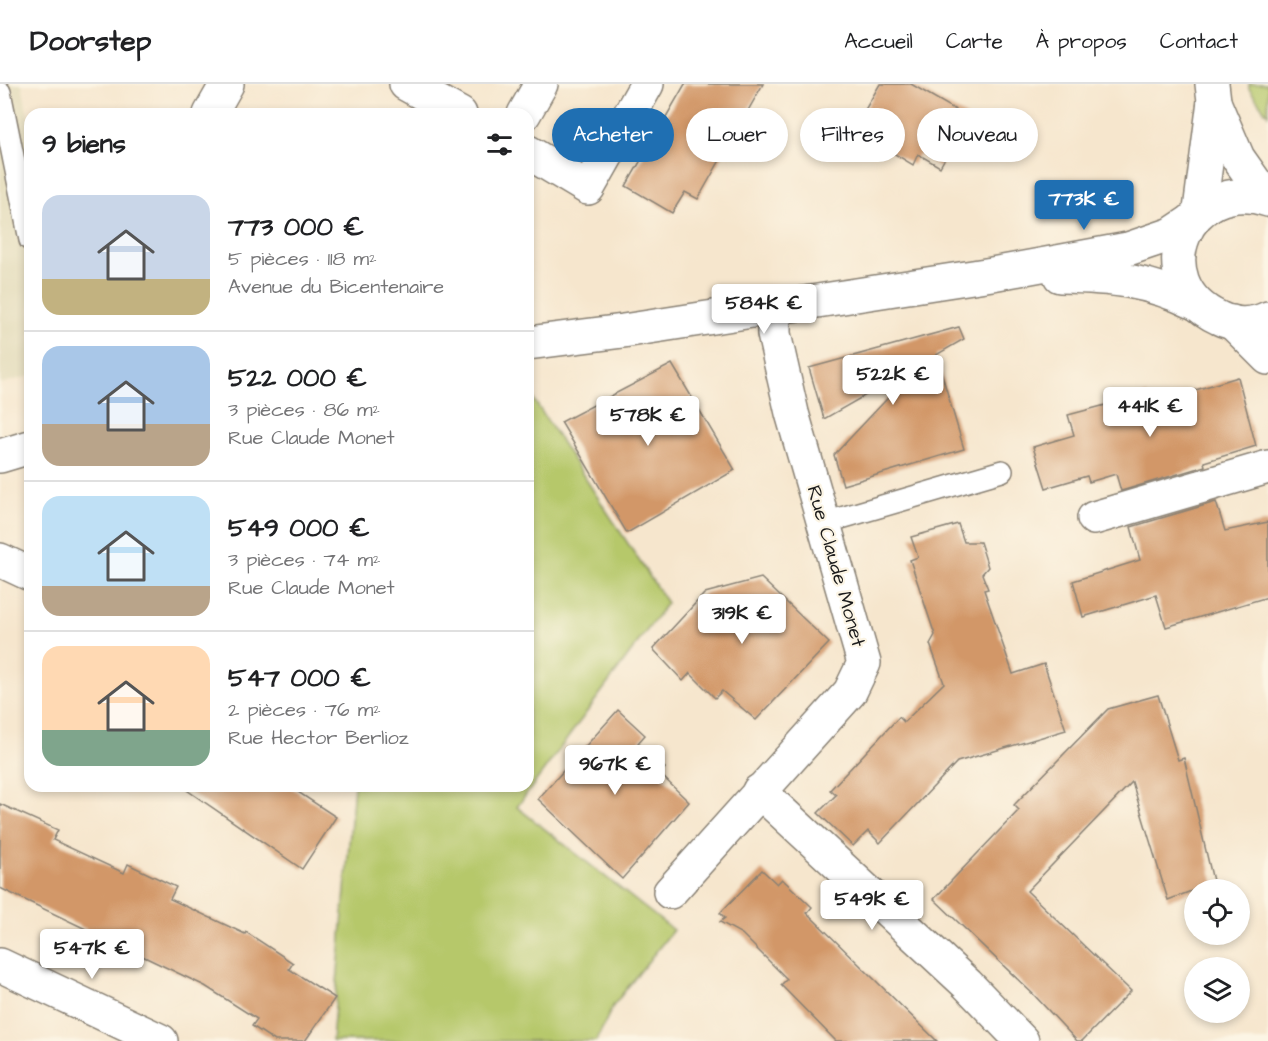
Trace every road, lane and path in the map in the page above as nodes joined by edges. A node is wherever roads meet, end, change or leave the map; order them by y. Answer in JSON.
{"nodes":[{"id":1,"x":227,"y":84,"type":"edge"},
{"id":2,"x":406,"y":84,"type":"edge"},
{"id":3,"x":542,"y":84,"type":"edge"},
{"id":4,"x":647,"y":84,"type":"edge"},
{"id":5,"x":0,"y":92,"type":"edge"},
{"id":6,"x":1213,"y":92,"type":"edge"},
{"id":7,"x":213,"y":108,"type":"edge"},
{"id":8,"x":449,"y":108,"type":"edge"},
{"id":9,"x":528,"y":108,"type":"edge"},
{"id":10,"x":534,"y":156,"type":"edge"},
{"id":11,"x":1267,"y":199,"type":"edge"},
{"id":12,"x":24,"y":210,"type":"edge"},
{"id":13,"x":1195,"y":216,"type":"junction"},
{"id":14,"x":992,"y":274,"type":"junction"},
{"id":15,"x":1195,"y":303,"type":"junction"},
{"id":16,"x":774,"y":308,"type":"junction"},
{"id":17,"x":1268,"y":318,"type":"edge"},
{"id":18,"x":1232,"y":322,"type":"junction"},
{"id":19,"x":534,"y":342,"type":"edge"},
{"id":20,"x":1268,"y":357,"type":"edge"},
{"id":21,"x":24,"y":449,"type":"edge"},
{"id":22,"x":0,"y":456,"type":"edge"},
{"id":23,"x":1268,"y":467,"type":"edge"},
{"id":24,"x":1002,"y":471,"type":"dead end"},
{"id":25,"x":1094,"y":518,"type":"dead end"},
{"id":26,"x":824,"y":523,"type":"junction"},
{"id":27,"x":0,"y":560,"type":"edge"},
{"id":28,"x":24,"y":571,"type":"edge"},
{"id":29,"x":759,"y":791,"type":"junction"},
{"id":30,"x":670,"y":892,"type":"dead end"},
{"id":31,"x":0,"y":964,"type":"edge"},
{"id":32,"x":161,"y":1041,"type":"edge"},
{"id":33,"x":1022,"y":1041,"type":"edge"}],
"edges":[{"from":1,"to":7,"type":"street"},
{"from":2,"to":8,"type":"street"},
{"from":3,"to":9,"type":"street"},
{"from":4,"to":10,"type":"street"},
{"from":5,"to":12,"type":"lane"},
{"from":6,"to":11,"type":"street"},
{"from":6,"to":13,"type":"street"},
{"from":11,"to":13,"type":"street"},
{"from":13,"to":14,"type":"street"},
{"from":13,"to":15,"type":"street"},
{"from":14,"to":15,"type":"street"},
{"from":14,"to":16,"type":"street"},
{"from":15,"to":18,"type":"street"},
{"from":16,"to":19,"type":"street"},
{"from":16,"to":26,"type":"street","name":"Rue Claude Monet"},
{"from":17,"to":18,"type":"street"},
{"from":18,"to":20,"type":"street"},
{"from":21,"to":22,"type":"street"},
{"from":23,"to":25,"type":"street"},
{"from":24,"to":26,"type":"lane"},
{"from":26,"to":29,"type":"street","name":"Rue Claude Monet"},
{"from":27,"to":28,"type":"street"},
{"from":29,"to":30,"type":"street","name":"Rue Claude Monet"},
{"from":29,"to":33,"type":"street"},
{"from":31,"to":32,"type":"street"}]}
